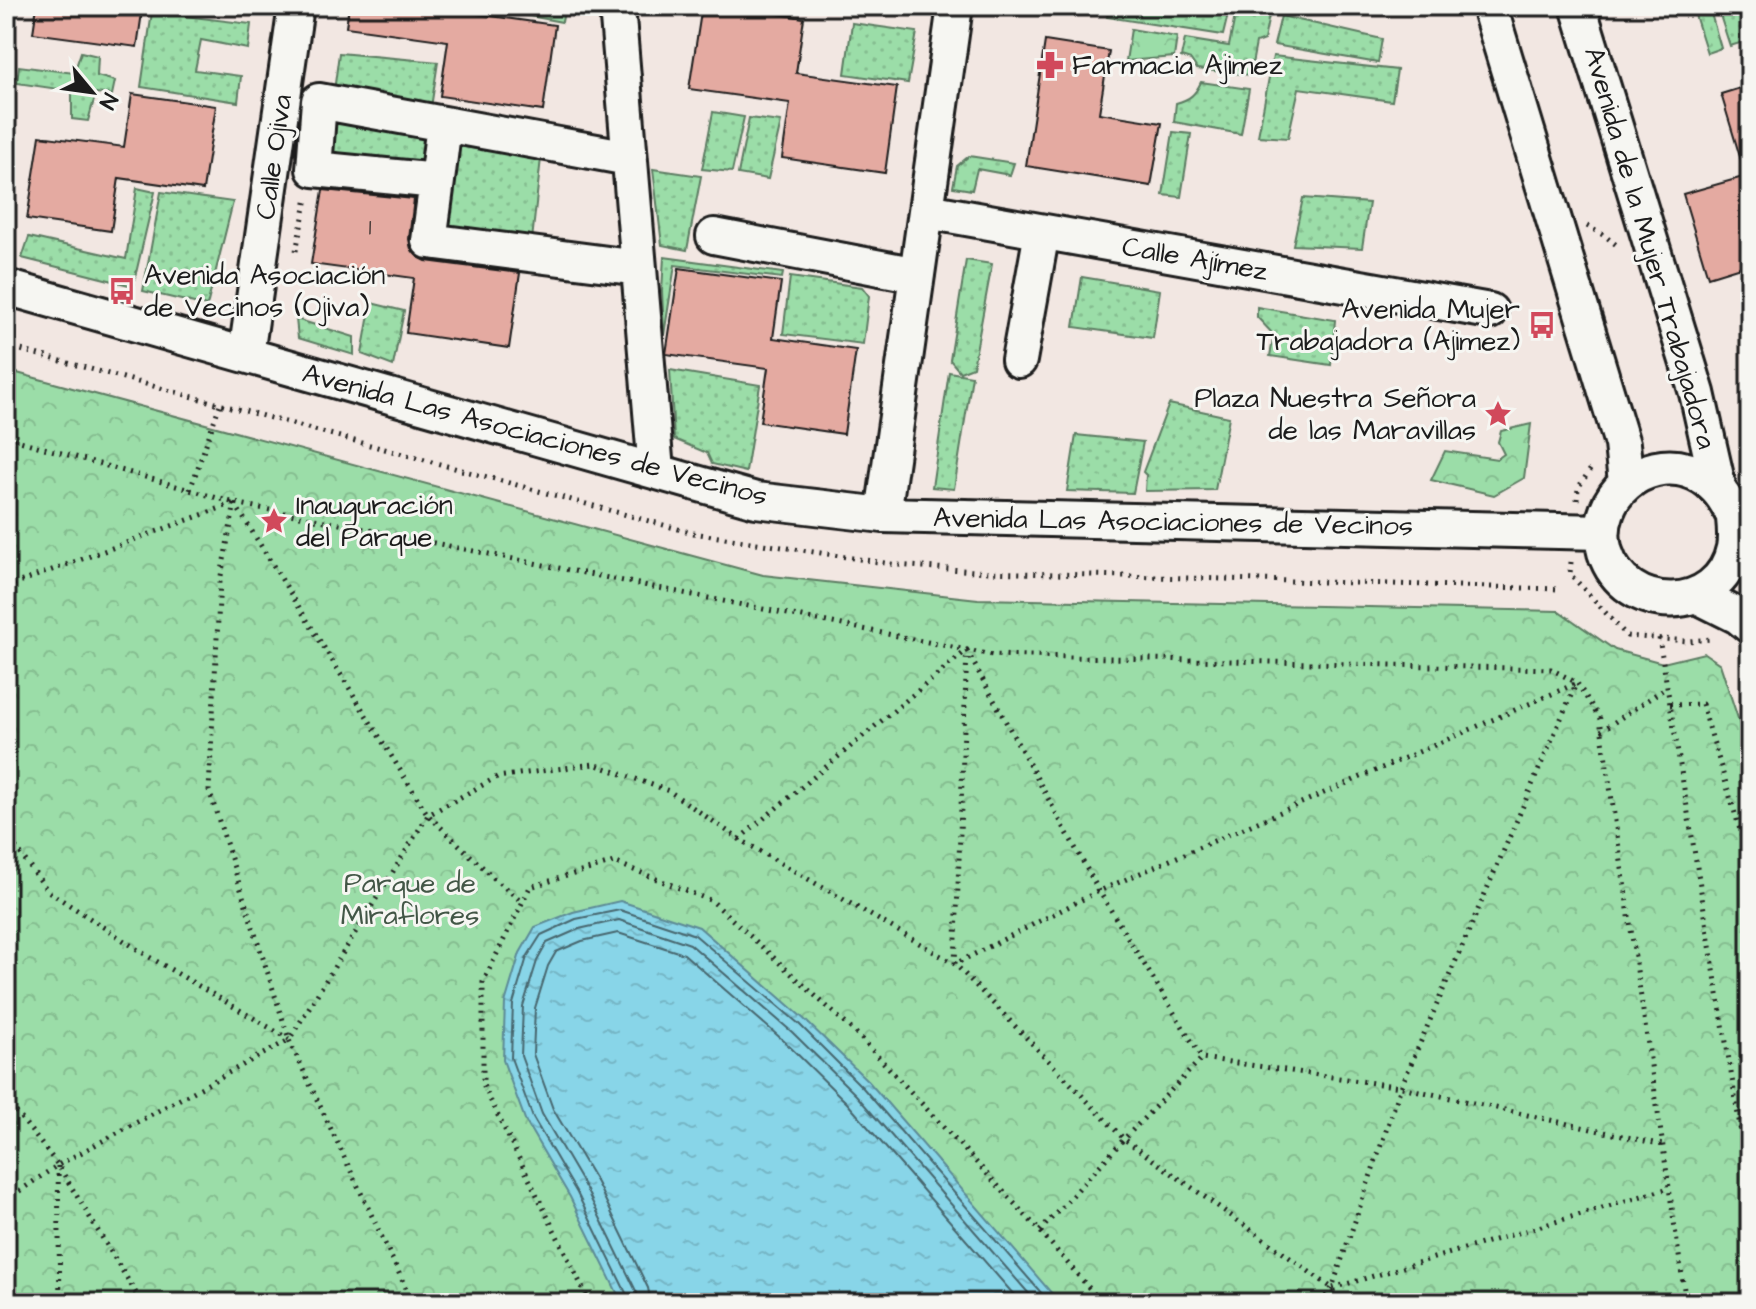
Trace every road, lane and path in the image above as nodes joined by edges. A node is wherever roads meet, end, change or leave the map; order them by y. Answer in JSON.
{"nodes":[{"id":1,"x":296,"y":6,"type":"edge"},
{"id":2,"x":617,"y":6,"type":"edge"},
{"id":3,"x":955,"y":6,"type":"edge"},
{"id":4,"x":1489,"y":6,"type":"edge"},
{"id":5,"x":1578,"y":6,"type":"edge"},
{"id":6,"x":444,"y":124,"type":"junction"},
{"id":7,"x":629,"y":158,"type":"junction"},
{"id":8,"x":315,"y":161,"type":"junction"},
{"id":9,"x":437,"y":181,"type":"junction"},
{"id":10,"x":927,"y":211,"type":"junction"},
{"id":11,"x":1042,"y":232,"type":"junction"},
{"id":12,"x":714,"y":236,"type":"dead end"},
{"id":13,"x":1583,"y":236,"type":"dead end"},
{"id":14,"x":1623,"y":251,"type":"dead end"},
{"id":15,"x":295,"y":254,"type":"dead end"},
{"id":16,"x":639,"y":268,"type":"junction"},
{"id":17,"x":917,"y":275,"type":"junction"},
{"id":18,"x":6,"y":287,"type":"edge"},
{"id":19,"x":1490,"y":311,"type":"dead end"},
{"id":20,"x":246,"y":355,"type":"junction"},
{"id":21,"x":1019,"y":360,"type":"dead end"},
{"id":22,"x":220,"y":404,"type":"dead end"},
{"id":23,"x":6,"y":437,"type":"edge"},
{"id":24,"x":1594,"y":461,"type":"dead end"},
{"id":25,"x":656,"y":471,"type":"junction"},
{"id":26,"x":1626,"y":483,"type":"junction"},
{"id":27,"x":190,"y":490,"type":"junction"},
{"id":28,"x":1577,"y":497,"type":"dead end"},
{"id":29,"x":235,"y":503,"type":"junction"},
{"id":30,"x":1726,"y":504,"type":"junction"},
{"id":31,"x":883,"y":515,"type":"junction"},
{"id":32,"x":1602,"y":532,"type":"junction"},
{"id":33,"x":1750,"y":552,"type":"edge"},
{"id":34,"x":6,"y":587,"type":"edge"},
{"id":35,"x":1696,"y":595,"type":"junction"},
{"id":36,"x":1750,"y":626,"type":"edge"},
{"id":37,"x":1659,"y":638,"type":"dead end"},
{"id":38,"x":967,"y":650,"type":"junction"},
{"id":39,"x":1577,"y":683,"type":"junction"},
{"id":40,"x":1667,"y":687,"type":"junction"},
{"id":41,"x":1670,"y":705,"type":"junction"},
{"id":42,"x":1601,"y":731,"type":"junction"},
{"id":43,"x":428,"y":815,"type":"junction"},
{"id":44,"x":6,"y":834,"type":"edge"},
{"id":45,"x":739,"y":839,"type":"junction"},
{"id":46,"x":1750,"y":863,"type":"edge"},
{"id":47,"x":1099,"y":891,"type":"junction"},
{"id":48,"x":522,"y":902,"type":"junction"},
{"id":49,"x":955,"y":964,"type":"junction"},
{"id":50,"x":289,"y":1040,"type":"junction"},
{"id":51,"x":1202,"y":1058,"type":"junction"},
{"id":52,"x":1401,"y":1087,"type":"junction"},
{"id":53,"x":6,"y":1099,"type":"edge"},
{"id":54,"x":1124,"y":1139,"type":"junction"},
{"id":55,"x":1663,"y":1145,"type":"junction"},
{"id":56,"x":58,"y":1165,"type":"junction"},
{"id":57,"x":1750,"y":1187,"type":"edge"},
{"id":58,"x":1669,"y":1188,"type":"junction"},
{"id":59,"x":6,"y":1200,"type":"edge"},
{"id":60,"x":1040,"y":1231,"type":"junction"},
{"id":61,"x":1332,"y":1288,"type":"junction"},
{"id":62,"x":60,"y":1303,"type":"edge"},
{"id":63,"x":142,"y":1303,"type":"edge"},
{"id":64,"x":413,"y":1303,"type":"edge"},
{"id":65,"x":590,"y":1303,"type":"edge"},
{"id":66,"x":1102,"y":1303,"type":"edge"},
{"id":67,"x":1321,"y":1303,"type":"edge"},
{"id":68,"x":1338,"y":1303,"type":"edge"},
{"id":69,"x":1686,"y":1303,"type":"edge"}],
"edges":[{"from":1,"to":20,"type":"street","name":"Calle Ojiva"},
{"from":2,"to":7,"type":"street"},
{"from":3,"to":10,"type":"street"},
{"from":4,"to":26,"type":"street"},
{"from":5,"to":30,"type":"street","name":"Avenida de la Mujer Trabajadora"},
{"from":6,"to":7,"type":"street"},
{"from":6,"to":8,"type":"street"},
{"from":6,"to":9,"type":"street"},
{"from":7,"to":16,"type":"street"},
{"from":8,"to":9,"type":"street"},
{"from":8,"to":15,"type":"path"},
{"from":9,"to":16,"type":"street"},
{"from":10,"to":11,"type":"street","name":"Calle Ajímez"},
{"from":10,"to":17,"type":"street"},
{"from":11,"to":19,"type":"street","name":"Calle Ajímez"},
{"from":11,"to":21,"type":"street"},
{"from":12,"to":17,"type":"street"},
{"from":13,"to":14,"type":"path"},
{"from":16,"to":25,"type":"street"},
{"from":17,"to":31,"type":"street"},
{"from":18,"to":20,"type":"street","name":"Avenida Las Asociaciones de Vecinos"},
{"from":20,"to":25,"type":"street","name":"Avenida Las Asociaciones de Vecinos"},
{"from":22,"to":27,"type":"path"},
{"from":23,"to":27,"type":"path"},
{"from":24,"to":28,"type":"path"},
{"from":25,"to":31,"type":"street","name":"Avenida Las Asociaciones de Vecinos"},
{"from":26,"to":30,"type":"street"},
{"from":26,"to":32,"type":"street"},
{"from":27,"to":29,"type":"path"},
{"from":29,"to":34,"type":"path"},
{"from":29,"to":38,"type":"path"},
{"from":29,"to":43,"type":"path"},
{"from":29,"to":50,"type":"path"},
{"from":30,"to":33,"type":"street","name":"Avenida de la Mujer Trabajadora"},
{"from":30,"to":35,"type":"street"},
{"from":31,"to":32,"type":"street","name":"Avenida Las Asociaciones de Vecinos"},
{"from":32,"to":35,"type":"street"},
{"from":35,"to":36,"type":"street"},
{"from":37,"to":40,"type":"path"},
{"from":38,"to":39,"type":"path"},
{"from":38,"to":45,"type":"path"},
{"from":38,"to":47,"type":"path"},
{"from":38,"to":49,"type":"path"},
{"from":39,"to":42,"type":"path"},
{"from":39,"to":47,"type":"path"},
{"from":39,"to":52,"type":"path"},
{"from":40,"to":41,"type":"path"},
{"from":40,"to":42,"type":"path"},
{"from":41,"to":46,"type":"path"},
{"from":41,"to":57,"type":"path"},
{"from":42,"to":55,"type":"path"},
{"from":43,"to":45,"type":"path"},
{"from":43,"to":48,"type":"path"},
{"from":43,"to":50,"type":"path"},
{"from":44,"to":50,"type":"path"},
{"from":45,"to":49,"type":"path"},
{"from":47,"to":49,"type":"path"},
{"from":47,"to":51,"type":"path"},
{"from":48,"to":60,"type":"path"},
{"from":48,"to":65,"type":"path"},
{"from":49,"to":54,"type":"path"},
{"from":50,"to":56,"type":"path"},
{"from":50,"to":64,"type":"path"},
{"from":51,"to":52,"type":"path"},
{"from":51,"to":54,"type":"path"},
{"from":52,"to":55,"type":"path"},
{"from":52,"to":61,"type":"path"},
{"from":53,"to":56,"type":"path"},
{"from":54,"to":60,"type":"path"},
{"from":54,"to":61,"type":"path"},
{"from":55,"to":58,"type":"path"},
{"from":56,"to":59,"type":"path"},
{"from":56,"to":62,"type":"path"},
{"from":56,"to":63,"type":"path"},
{"from":58,"to":61,"type":"path"},
{"from":58,"to":69,"type":"path"},
{"from":60,"to":66,"type":"path"},
{"from":61,"to":67,"type":"path"},
{"from":61,"to":68,"type":"path"}]}
